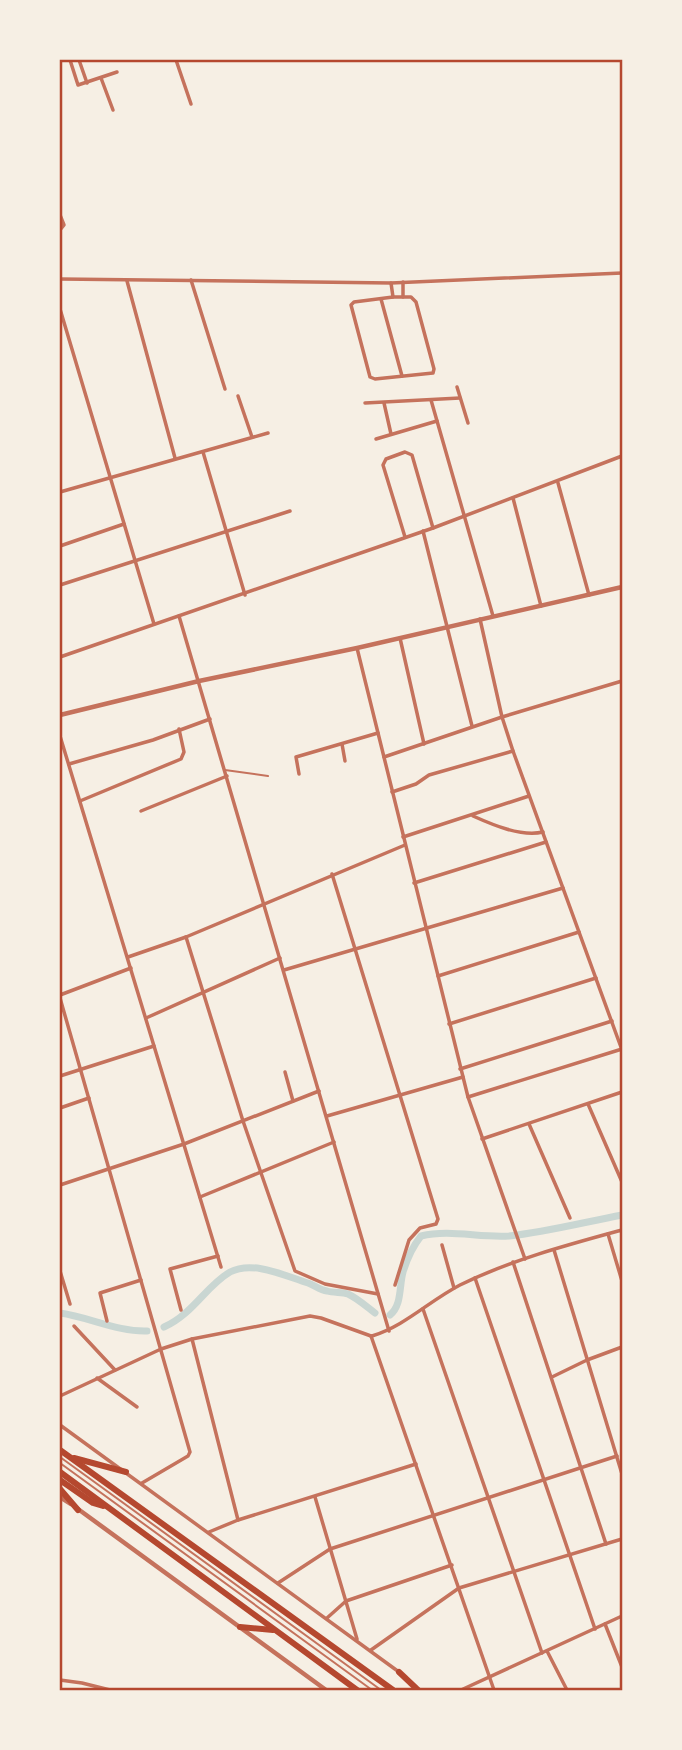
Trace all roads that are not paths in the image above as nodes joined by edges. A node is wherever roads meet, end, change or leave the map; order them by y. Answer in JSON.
{"nodes":[{"id":1,"x":69,"y":60,"type":"edge"},
{"id":2,"x":79,"y":60,"type":"edge"},
{"id":3,"x":176,"y":60,"type":"edge"},
{"id":4,"x":347,"y":60,"type":"edge"},
{"id":5,"x":334,"y":61,"type":"edge"},
{"id":6,"x":117,"y":72,"type":"dead end"},
{"id":7,"x":101,"y":78,"type":"junction"},
{"id":8,"x":87,"y":83,"type":"junction"},
{"id":9,"x":191,"y":104,"type":"dead end"},
{"id":10,"x":113,"y":110,"type":"dead end"},
{"id":11,"x":60,"y":215,"type":"edge"},
{"id":12,"x":60,"y":230,"type":"edge"},
{"id":13,"x":622,"y":273,"type":"edge"},
{"id":14,"x":60,"y":279,"type":"edge"},
{"id":15,"x":191,"y":280,"type":"junction"},
{"id":16,"x":127,"y":281,"type":"junction"},
{"id":17,"x":403,"y":282,"type":"junction"},
{"id":18,"x":391,"y":283,"type":"junction"},
{"id":19,"x":393,"y":297,"type":"junction"},
{"id":20,"x":403,"y":297,"type":"junction"},
{"id":21,"x":381,"y":299,"type":"junction"},
{"id":22,"x":60,"y":309,"type":"edge"},
{"id":23,"x":402,"y":376,"type":"junction"},
{"id":24,"x":457,"y":387,"type":"dead end"},
{"id":25,"x":225,"y":389,"type":"dead end"},
{"id":26,"x":238,"y":396,"type":"dead end"},
{"id":27,"x":460,"y":398,"type":"junction"},
{"id":28,"x":431,"y":400,"type":"junction"},
{"id":29,"x":365,"y":403,"type":"dead end"},
{"id":30,"x":384,"y":403,"type":"junction"},
{"id":31,"x":437,"y":421,"type":"junction"},
{"id":32,"x":468,"y":423,"type":"dead end"},
{"id":33,"x":268,"y":433,"type":"dead end"},
{"id":34,"x":391,"y":434,"type":"junction"},
{"id":35,"x":252,"y":437,"type":"junction"},
{"id":36,"x":376,"y":439,"type":"dead end"},
{"id":37,"x":203,"y":452,"type":"junction"},
{"id":38,"x":622,"y":456,"type":"edge"},
{"id":39,"x":175,"y":459,"type":"junction"},
{"id":40,"x":111,"y":476,"type":"junction"},
{"id":41,"x":557,"y":482,"type":"junction"},
{"id":42,"x":60,"y":492,"type":"edge"},
{"id":43,"x":513,"y":498,"type":"junction"},
{"id":44,"x":290,"y":511,"type":"dead end"},
{"id":45,"x":464,"y":517,"type":"junction"},
{"id":46,"x":125,"y":523,"type":"junction"},
{"id":47,"x":433,"y":528,"type":"junction"},
{"id":48,"x":424,"y":531,"type":"junction"},
{"id":49,"x":225,"y":532,"type":"junction"},
{"id":50,"x":405,"y":537,"type":"junction"},
{"id":51,"x":60,"y":545,"type":"edge"},
{"id":52,"x":136,"y":560,"type":"junction"},
{"id":53,"x":60,"y":585,"type":"edge"},
{"id":54,"x":622,"y":587,"type":"edge"},
{"id":55,"x":245,"y":595,"type":"junction"},
{"id":56,"x":589,"y":595,"type":"junction"},
{"id":57,"x":541,"y":606,"type":"junction"},
{"id":58,"x":179,"y":616,"type":"junction"},
{"id":59,"x":493,"y":616,"type":"junction"},
{"id":60,"x":480,"y":619,"type":"junction"},
{"id":61,"x":155,"y":624,"type":"junction"},
{"id":62,"x":449,"y":626,"type":"junction"},
{"id":63,"x":400,"y":638,"type":"junction"},
{"id":64,"x":357,"y":648,"type":"junction"},
{"id":65,"x":60,"y":657,"type":"edge"},
{"id":66,"x":199,"y":681,"type":"junction"},
{"id":67,"x":622,"y":681,"type":"edge"},
{"id":68,"x":60,"y":715,"type":"edge"},
{"id":69,"x":502,"y":717,"type":"junction"},
{"id":70,"x":210,"y":719,"type":"junction"},
{"id":71,"x":472,"y":727,"type":"junction"},
{"id":72,"x":178,"y":729,"type":"junction"},
{"id":73,"x":378,"y":733,"type":"junction"},
{"id":74,"x":60,"y":736,"type":"edge"},
{"id":75,"x":342,"y":744,"type":"junction"},
{"id":76,"x":424,"y":744,"type":"junction"},
{"id":77,"x":513,"y":751,"type":"junction"},
{"id":78,"x":384,"y":757,"type":"junction"},
{"id":79,"x":345,"y":761,"type":"dead end"},
{"id":80,"x":68,"y":764,"type":"junction"},
{"id":81,"x":225,"y":770,"type":"junction"},
{"id":82,"x":299,"y":774,"type":"dead end"},
{"id":83,"x":227,"y":776,"type":"junction"},
{"id":84,"x":268,"y":776,"type":"dead end"},
{"id":85,"x":392,"y":792,"type":"junction"},
{"id":86,"x":529,"y":796,"type":"junction"},
{"id":87,"x":80,"y":801,"type":"junction"},
{"id":88,"x":141,"y":811,"type":"dead end"},
{"id":89,"x":472,"y":816,"type":"junction"},
{"id":90,"x":543,"y":832,"type":"junction"},
{"id":91,"x":403,"y":837,"type":"junction"},
{"id":92,"x":546,"y":842,"type":"junction"},
{"id":93,"x":405,"y":845,"type":"junction"},
{"id":94,"x":332,"y":874,"type":"junction"},
{"id":95,"x":414,"y":883,"type":"junction"},
{"id":96,"x":563,"y":888,"type":"junction"},
{"id":97,"x":265,"y":903,"type":"junction"},
{"id":98,"x":426,"y":930,"type":"junction"},
{"id":99,"x":579,"y":932,"type":"junction"},
{"id":100,"x":186,"y":937,"type":"junction"},
{"id":101,"x":355,"y":948,"type":"junction"},
{"id":102,"x":128,"y":957,"type":"junction"},
{"id":103,"x":280,"y":958,"type":"junction"},
{"id":104,"x":131,"y":968,"type":"junction"},
{"id":105,"x":284,"y":970,"type":"junction"},
{"id":106,"x":438,"y":976,"type":"junction"},
{"id":107,"x":596,"y":978,"type":"junction"},
{"id":108,"x":202,"y":993,"type":"junction"},
{"id":109,"x":60,"y":997,"type":"edge"},
{"id":110,"x":146,"y":1018,"type":"junction"},
{"id":111,"x":612,"y":1021,"type":"junction"},
{"id":112,"x":449,"y":1024,"type":"junction"},
{"id":113,"x":155,"y":1046,"type":"junction"},
{"id":114,"x":622,"y":1050,"type":"edge"},
{"id":115,"x":81,"y":1069,"type":"junction"},
{"id":116,"x":460,"y":1069,"type":"junction"},
{"id":117,"x":285,"y":1072,"type":"dead end"},
{"id":118,"x":60,"y":1076,"type":"edge"},
{"id":119,"x":463,"y":1077,"type":"junction"},
{"id":120,"x":319,"y":1091,"type":"junction"},
{"id":121,"x":622,"y":1092,"type":"edge"},
{"id":122,"x":399,"y":1095,"type":"junction"},
{"id":123,"x":468,"y":1097,"type":"junction"},
{"id":124,"x":89,"y":1098,"type":"junction"},
{"id":125,"x":293,"y":1101,"type":"junction"},
{"id":126,"x":588,"y":1104,"type":"junction"},
{"id":127,"x":60,"y":1108,"type":"edge"},
{"id":128,"x":326,"y":1116,"type":"junction"},
{"id":129,"x":243,"y":1121,"type":"junction"},
{"id":130,"x":529,"y":1124,"type":"junction"},
{"id":131,"x":481,"y":1139,"type":"junction"},
{"id":132,"x":334,"y":1142,"type":"junction"},
{"id":133,"x":184,"y":1144,"type":"junction"},
{"id":134,"x":109,"y":1168,"type":"junction"},
{"id":135,"x":259,"y":1171,"type":"junction"},
{"id":136,"x":622,"y":1182,"type":"edge"},
{"id":137,"x":60,"y":1185,"type":"edge"},
{"id":138,"x":200,"y":1197,"type":"junction"},
{"id":139,"x":570,"y":1218,"type":"dead end"},
{"id":140,"x":622,"y":1230,"type":"edge"},
{"id":141,"x":608,"y":1234,"type":"junction"},
{"id":142,"x":442,"y":1245,"type":"dead end"},
{"id":143,"x":554,"y":1250,"type":"junction"},
{"id":144,"x":218,"y":1256,"type":"junction"},
{"id":145,"x":525,"y":1259,"type":"junction"},
{"id":146,"x":513,"y":1262,"type":"junction"},
{"id":147,"x":221,"y":1267,"type":"dead end"},
{"id":148,"x":60,"y":1271,"type":"edge"},
{"id":149,"x":475,"y":1278,"type":"junction"},
{"id":150,"x":141,"y":1280,"type":"junction"},
{"id":151,"x":622,"y":1281,"type":"edge"},
{"id":152,"x":394,"y":1285,"type":"dead end"},
{"id":153,"x":454,"y":1288,"type":"junction"},
{"id":154,"x":378,"y":1294,"type":"junction"},
{"id":155,"x":70,"y":1304,"type":"dead end"},
{"id":156,"x":424,"y":1309,"type":"junction"},
{"id":157,"x":181,"y":1310,"type":"dead end"},
{"id":158,"x":107,"y":1321,"type":"dead end"},
{"id":159,"x":74,"y":1326,"type":"dead end"},
{"id":160,"x":388,"y":1331,"type":"junction"},
{"id":161,"x":371,"y":1336,"type":"junction"},
{"id":162,"x":192,"y":1339,"type":"junction"},
{"id":163,"x":622,"y":1347,"type":"edge"},
{"id":164,"x":161,"y":1349,"type":"junction"},
{"id":165,"x":587,"y":1360,"type":"junction"},
{"id":166,"x":115,"y":1370,"type":"junction"},
{"id":167,"x":552,"y":1377,"type":"junction"},
{"id":168,"x":97,"y":1378,"type":"junction"},
{"id":169,"x":60,"y":1396,"type":"edge"},
{"id":170,"x":138,"y":1407,"type":"dead end"},
{"id":171,"x":60,"y":1425,"type":"edge"},
{"id":172,"x":60,"y":1450,"type":"edge"},
{"id":173,"x":617,"y":1456,"type":"junction"},
{"id":174,"x":60,"y":1457,"type":"edge"},
{"id":175,"x":70,"y":1457,"type":"junction"},
{"id":176,"x":60,"y":1463,"type":"edge"},
{"id":177,"x":417,"y":1464,"type":"junction"},
{"id":178,"x":581,"y":1467,"type":"junction"},
{"id":179,"x":60,"y":1472,"type":"edge"},
{"id":180,"x":126,"y":1472,"type":"junction"},
{"id":181,"x":622,"y":1474,"type":"edge"},
{"id":182,"x":544,"y":1479,"type":"junction"},
{"id":183,"x":60,"y":1480,"type":"edge"},
{"id":184,"x":142,"y":1483,"type":"junction"},
{"id":185,"x":60,"y":1489,"type":"edge"},
{"id":186,"x":60,"y":1497,"type":"edge"},
{"id":187,"x":315,"y":1497,"type":"junction"},
{"id":188,"x":488,"y":1498,"type":"junction"},
{"id":189,"x":108,"y":1508,"type":"junction"},
{"id":190,"x":78,"y":1510,"type":"junction"},
{"id":191,"x":435,"y":1515,"type":"junction"},
{"id":192,"x":238,"y":1520,"type":"junction"},
{"id":193,"x":209,"y":1532,"type":"junction"},
{"id":194,"x":622,"y":1539,"type":"edge"},
{"id":195,"x":606,"y":1544,"type":"junction"},
{"id":196,"x":330,"y":1549,"type":"junction"},
{"id":197,"x":570,"y":1555,"type":"junction"},
{"id":198,"x":452,"y":1565,"type":"junction"},
{"id":199,"x":514,"y":1573,"type":"junction"},
{"id":200,"x":278,"y":1583,"type":"junction"},
{"id":201,"x":459,"y":1588,"type":"junction"},
{"id":202,"x":346,"y":1601,"type":"junction"},
{"id":203,"x":622,"y":1616,"type":"edge"},
{"id":204,"x":327,"y":1618,"type":"junction"},
{"id":205,"x":605,"y":1624,"type":"junction"},
{"id":206,"x":240,"y":1627,"type":"junction"},
{"id":207,"x":595,"y":1629,"type":"junction"},
{"id":208,"x":274,"y":1630,"type":"junction"},
{"id":209,"x":358,"y":1641,"type":"junction"},
{"id":210,"x":371,"y":1650,"type":"junction"},
{"id":211,"x":544,"y":1652,"type":"junction"},
{"id":212,"x":622,"y":1667,"type":"edge"},
{"id":213,"x":399,"y":1672,"type":"junction"},
{"id":214,"x":489,"y":1678,"type":"junction"},
{"id":215,"x":60,"y":1680,"type":"edge"},
{"id":216,"x":110,"y":1690,"type":"edge"},
{"id":217,"x":326,"y":1690,"type":"edge"},
{"id":218,"x":357,"y":1690,"type":"edge"},
{"id":219,"x":372,"y":1690,"type":"edge"},
{"id":220,"x":381,"y":1690,"type":"edge"},
{"id":221,"x":393,"y":1690,"type":"edge"},
{"id":222,"x":418,"y":1690,"type":"edge"},
{"id":223,"x":423,"y":1690,"type":"edge"},
{"id":224,"x":461,"y":1690,"type":"edge"},
{"id":225,"x":494,"y":1690,"type":"edge"},
{"id":226,"x":566,"y":1690,"type":"edge"}],
"edges":[{"from":1,"to":8,"type":"street"},
{"from":2,"to":8,"type":"street"},
{"from":3,"to":9,"type":"street"},
{"from":4,"to":5,"type":"street"},
{"from":6,"to":7,"type":"street"},
{"from":7,"to":8,"type":"street"},
{"from":7,"to":10,"type":"street"},
{"from":11,"to":12,"type":"street"},
{"from":13,"to":17,"type":"street"},
{"from":14,"to":16,"type":"street"},
{"from":15,"to":16,"type":"street"},
{"from":15,"to":18,"type":"street"},
{"from":15,"to":25,"type":"street"},
{"from":16,"to":39,"type":"street"},
{"from":17,"to":18,"type":"street"},
{"from":17,"to":20,"type":"street"},
{"from":18,"to":19,"type":"street"},
{"from":19,"to":20,"type":"street"},
{"from":19,"to":21,"type":"street"},
{"from":20,"to":23,"type":"street"},
{"from":21,"to":23,"type":"street"},
{"from":21,"to":23,"type":"street"},
{"from":22,"to":40,"type":"street"},
{"from":24,"to":27,"type":"street"},
{"from":26,"to":35,"type":"street"},
{"from":27,"to":28,"type":"street"},
{"from":27,"to":32,"type":"street"},
{"from":28,"to":30,"type":"street"},
{"from":28,"to":31,"type":"street"},
{"from":29,"to":30,"type":"street"},
{"from":30,"to":34,"type":"street"},
{"from":31,"to":34,"type":"street"},
{"from":31,"to":45,"type":"street"},
{"from":33,"to":35,"type":"street"},
{"from":34,"to":36,"type":"street"},
{"from":35,"to":37,"type":"street"},
{"from":37,"to":39,"type":"street"},
{"from":37,"to":49,"type":"street"},
{"from":38,"to":41,"type":"street"},
{"from":39,"to":40,"type":"street"},
{"from":40,"to":42,"type":"street"},
{"from":40,"to":46,"type":"street"},
{"from":41,"to":43,"type":"street"},
{"from":41,"to":56,"type":"street"},
{"from":43,"to":45,"type":"street"},
{"from":43,"to":57,"type":"street"},
{"from":44,"to":49,"type":"street"},
{"from":45,"to":47,"type":"street"},
{"from":45,"to":59,"type":"street"},
{"from":46,"to":51,"type":"street"},
{"from":46,"to":52,"type":"street"},
{"from":47,"to":48,"type":"street"},
{"from":47,"to":50,"type":"street"},
{"from":48,"to":50,"type":"street"},
{"from":48,"to":62,"type":"street"},
{"from":49,"to":52,"type":"street"},
{"from":49,"to":55,"type":"street"},
{"from":50,"to":55,"type":"street"},
{"from":52,"to":53,"type":"street"},
{"from":52,"to":61,"type":"street"},
{"from":54,"to":56,"type":"street"},
{"from":55,"to":58,"type":"street"},
{"from":56,"to":57,"type":"street"},
{"from":57,"to":59,"type":"street"},
{"from":58,"to":61,"type":"street"},
{"from":58,"to":66,"type":"street"},
{"from":59,"to":60,"type":"street"},
{"from":60,"to":62,"type":"street"},
{"from":60,"to":69,"type":"street"},
{"from":61,"to":65,"type":"street"},
{"from":62,"to":63,"type":"street"},
{"from":62,"to":71,"type":"street"},
{"from":63,"to":64,"type":"street"},
{"from":63,"to":76,"type":"street"},
{"from":64,"to":66,"type":"street"},
{"from":64,"to":73,"type":"street"},
{"from":66,"to":68,"type":"street"},
{"from":66,"to":70,"type":"street"},
{"from":67,"to":69,"type":"street"},
{"from":69,"to":71,"type":"street"},
{"from":69,"to":77,"type":"street"},
{"from":70,"to":72,"type":"street"},
{"from":70,"to":81,"type":"street"},
{"from":71,"to":76,"type":"street"},
{"from":72,"to":80,"type":"street"},
{"from":72,"to":87,"type":"street"},
{"from":73,"to":75,"type":"street"},
{"from":73,"to":78,"type":"street"},
{"from":74,"to":80,"type":"street"},
{"from":75,"to":79,"type":"street"},
{"from":75,"to":82,"type":"street"},
{"from":76,"to":78,"type":"street"},
{"from":77,"to":85,"type":"street"},
{"from":77,"to":86,"type":"street"},
{"from":78,"to":85,"type":"street"},
{"from":80,"to":87,"type":"street"},
{"from":81,"to":83,"type":"street"},
{"from":81,"to":84,"type":"lane"},
{"from":83,"to":88,"type":"street"},
{"from":83,"to":97,"type":"street"},
{"from":85,"to":91,"type":"street"},
{"from":86,"to":89,"type":"street"},
{"from":86,"to":90,"type":"street"},
{"from":87,"to":102,"type":"street"},
{"from":89,"to":90,"type":"street"},
{"from":89,"to":91,"type":"street"},
{"from":90,"to":92,"type":"street"},
{"from":91,"to":93,"type":"street"},
{"from":92,"to":95,"type":"street"},
{"from":92,"to":96,"type":"street"},
{"from":93,"to":94,"type":"street"},
{"from":93,"to":95,"type":"street"},
{"from":94,"to":97,"type":"street"},
{"from":94,"to":101,"type":"street"},
{"from":95,"to":98,"type":"street"},
{"from":96,"to":98,"type":"street"},
{"from":96,"to":99,"type":"street"},
{"from":97,"to":100,"type":"street"},
{"from":97,"to":103,"type":"street"},
{"from":98,"to":101,"type":"street"},
{"from":98,"to":106,"type":"street"},
{"from":99,"to":106,"type":"street"},
{"from":99,"to":107,"type":"street"},
{"from":100,"to":102,"type":"street"},
{"from":100,"to":108,"type":"street"},
{"from":101,"to":105,"type":"street"},
{"from":101,"to":122,"type":"street"},
{"from":102,"to":104,"type":"street"},
{"from":103,"to":105,"type":"street"},
{"from":103,"to":108,"type":"street"},
{"from":104,"to":109,"type":"street"},
{"from":104,"to":110,"type":"street"},
{"from":105,"to":120,"type":"street"},
{"from":106,"to":112,"type":"street"},
{"from":107,"to":111,"type":"street"},
{"from":107,"to":112,"type":"street"},
{"from":108,"to":110,"type":"street"},
{"from":108,"to":129,"type":"street"},
{"from":109,"to":115,"type":"street"},
{"from":110,"to":113,"type":"street"},
{"from":111,"to":114,"type":"street"},
{"from":111,"to":116,"type":"street"},
{"from":112,"to":116,"type":"street"},
{"from":113,"to":115,"type":"street"},
{"from":113,"to":133,"type":"street"},
{"from":114,"to":123,"type":"street"},
{"from":115,"to":118,"type":"street"},
{"from":115,"to":124,"type":"street"},
{"from":116,"to":119,"type":"street"},
{"from":117,"to":125,"type":"street"},
{"from":119,"to":122,"type":"street"},
{"from":119,"to":123,"type":"street"},
{"from":120,"to":125,"type":"street"},
{"from":120,"to":128,"type":"street"},
{"from":121,"to":126,"type":"street"},
{"from":122,"to":128,"type":"street"},
{"from":122,"to":152,"type":"street"},
{"from":123,"to":131,"type":"street"},
{"from":124,"to":127,"type":"street"},
{"from":124,"to":134,"type":"street"},
{"from":125,"to":129,"type":"street"},
{"from":126,"to":130,"type":"street"},
{"from":126,"to":136,"type":"street"},
{"from":128,"to":132,"type":"street"},
{"from":129,"to":133,"type":"street"},
{"from":129,"to":135,"type":"street"},
{"from":130,"to":131,"type":"street"},
{"from":130,"to":139,"type":"street"},
{"from":131,"to":145,"type":"street"},
{"from":132,"to":135,"type":"street"},
{"from":132,"to":154,"type":"street"},
{"from":133,"to":134,"type":"street"},
{"from":133,"to":138,"type":"street"},
{"from":134,"to":137,"type":"street"},
{"from":134,"to":150,"type":"street"},
{"from":135,"to":138,"type":"street"},
{"from":135,"to":154,"type":"street"},
{"from":138,"to":144,"type":"street"},
{"from":140,"to":141,"type":"street"},
{"from":141,"to":143,"type":"street"},
{"from":141,"to":151,"type":"street"},
{"from":142,"to":153,"type":"street"},
{"from":143,"to":145,"type":"street"},
{"from":143,"to":165,"type":"street"},
{"from":144,"to":147,"type":"street"},
{"from":144,"to":157,"type":"street"},
{"from":145,"to":146,"type":"street"},
{"from":146,"to":149,"type":"street"},
{"from":146,"to":167,"type":"street"},
{"from":148,"to":155,"type":"street"},
{"from":149,"to":153,"type":"street"},
{"from":149,"to":182,"type":"street"},
{"from":150,"to":158,"type":"street"},
{"from":150,"to":164,"type":"street"},
{"from":153,"to":156,"type":"street"},
{"from":154,"to":160,"type":"street"},
{"from":156,"to":160,"type":"street"},
{"from":156,"to":188,"type":"street"},
{"from":159,"to":166,"type":"street"},
{"from":160,"to":161,"type":"street"},
{"from":161,"to":162,"type":"street"},
{"from":161,"to":177,"type":"street"},
{"from":162,"to":164,"type":"street"},
{"from":162,"to":192,"type":"street"},
{"from":163,"to":165,"type":"street"},
{"from":164,"to":166,"type":"street"},
{"from":164,"to":184,"type":"street"},
{"from":165,"to":167,"type":"street"},
{"from":165,"to":173,"type":"street"},
{"from":166,"to":168,"type":"street"},
{"from":167,"to":178,"type":"street"},
{"from":168,"to":169,"type":"street"},
{"from":168,"to":170,"type":"street"},
{"from":171,"to":180,"type":"street"},
{"from":172,"to":175,"type":"highway"},
{"from":173,"to":178,"type":"street"},
{"from":173,"to":181,"type":"street"},
{"from":174,"to":220,"type":"lane"},
{"from":175,"to":180,"type":"highway"},
{"from":175,"to":221,"type":"highway"},
{"from":176,"to":219,"type":"lane"},
{"from":177,"to":187,"type":"street"},
{"from":177,"to":191,"type":"street"},
{"from":178,"to":182,"type":"street"},
{"from":178,"to":195,"type":"street"},
{"from":179,"to":189,"type":"highway"},
{"from":180,"to":184,"type":"street"},
{"from":182,"to":188,"type":"street"},
{"from":182,"to":197,"type":"street"},
{"from":183,"to":189,"type":"highway"},
{"from":184,"to":193,"type":"street"},
{"from":185,"to":190,"type":"highway"},
{"from":186,"to":190,"type":"street"},
{"from":187,"to":192,"type":"street"},
{"from":187,"to":196,"type":"street"},
{"from":188,"to":191,"type":"street"},
{"from":188,"to":199,"type":"street"},
{"from":189,"to":208,"type":"highway"},
{"from":190,"to":206,"type":"street"},
{"from":191,"to":196,"type":"street"},
{"from":191,"to":198,"type":"street"},
{"from":192,"to":193,"type":"street"},
{"from":193,"to":200,"type":"street"},
{"from":194,"to":195,"type":"street"},
{"from":195,"to":197,"type":"street"},
{"from":196,"to":200,"type":"street"},
{"from":196,"to":202,"type":"street"},
{"from":197,"to":199,"type":"street"},
{"from":197,"to":207,"type":"street"},
{"from":198,"to":201,"type":"street"},
{"from":198,"to":202,"type":"street"},
{"from":199,"to":201,"type":"street"},
{"from":199,"to":211,"type":"street"},
{"from":200,"to":204,"type":"street"},
{"from":201,"to":210,"type":"street"},
{"from":201,"to":214,"type":"street"},
{"from":202,"to":204,"type":"street"},
{"from":202,"to":209,"type":"street"},
{"from":203,"to":205,"type":"street"},
{"from":204,"to":209,"type":"street"},
{"from":205,"to":207,"type":"street"},
{"from":205,"to":212,"type":"street"},
{"from":206,"to":208,"type":"highway"},
{"from":206,"to":217,"type":"street"},
{"from":207,"to":211,"type":"street"},
{"from":208,"to":218,"type":"highway"},
{"from":209,"to":210,"type":"street"},
{"from":210,"to":213,"type":"street"},
{"from":211,"to":214,"type":"street"},
{"from":211,"to":226,"type":"street"},
{"from":213,"to":222,"type":"highway"},
{"from":213,"to":223,"type":"street"},
{"from":214,"to":224,"type":"street"},
{"from":214,"to":225,"type":"street"},
{"from":215,"to":216,"type":"street"}]}
